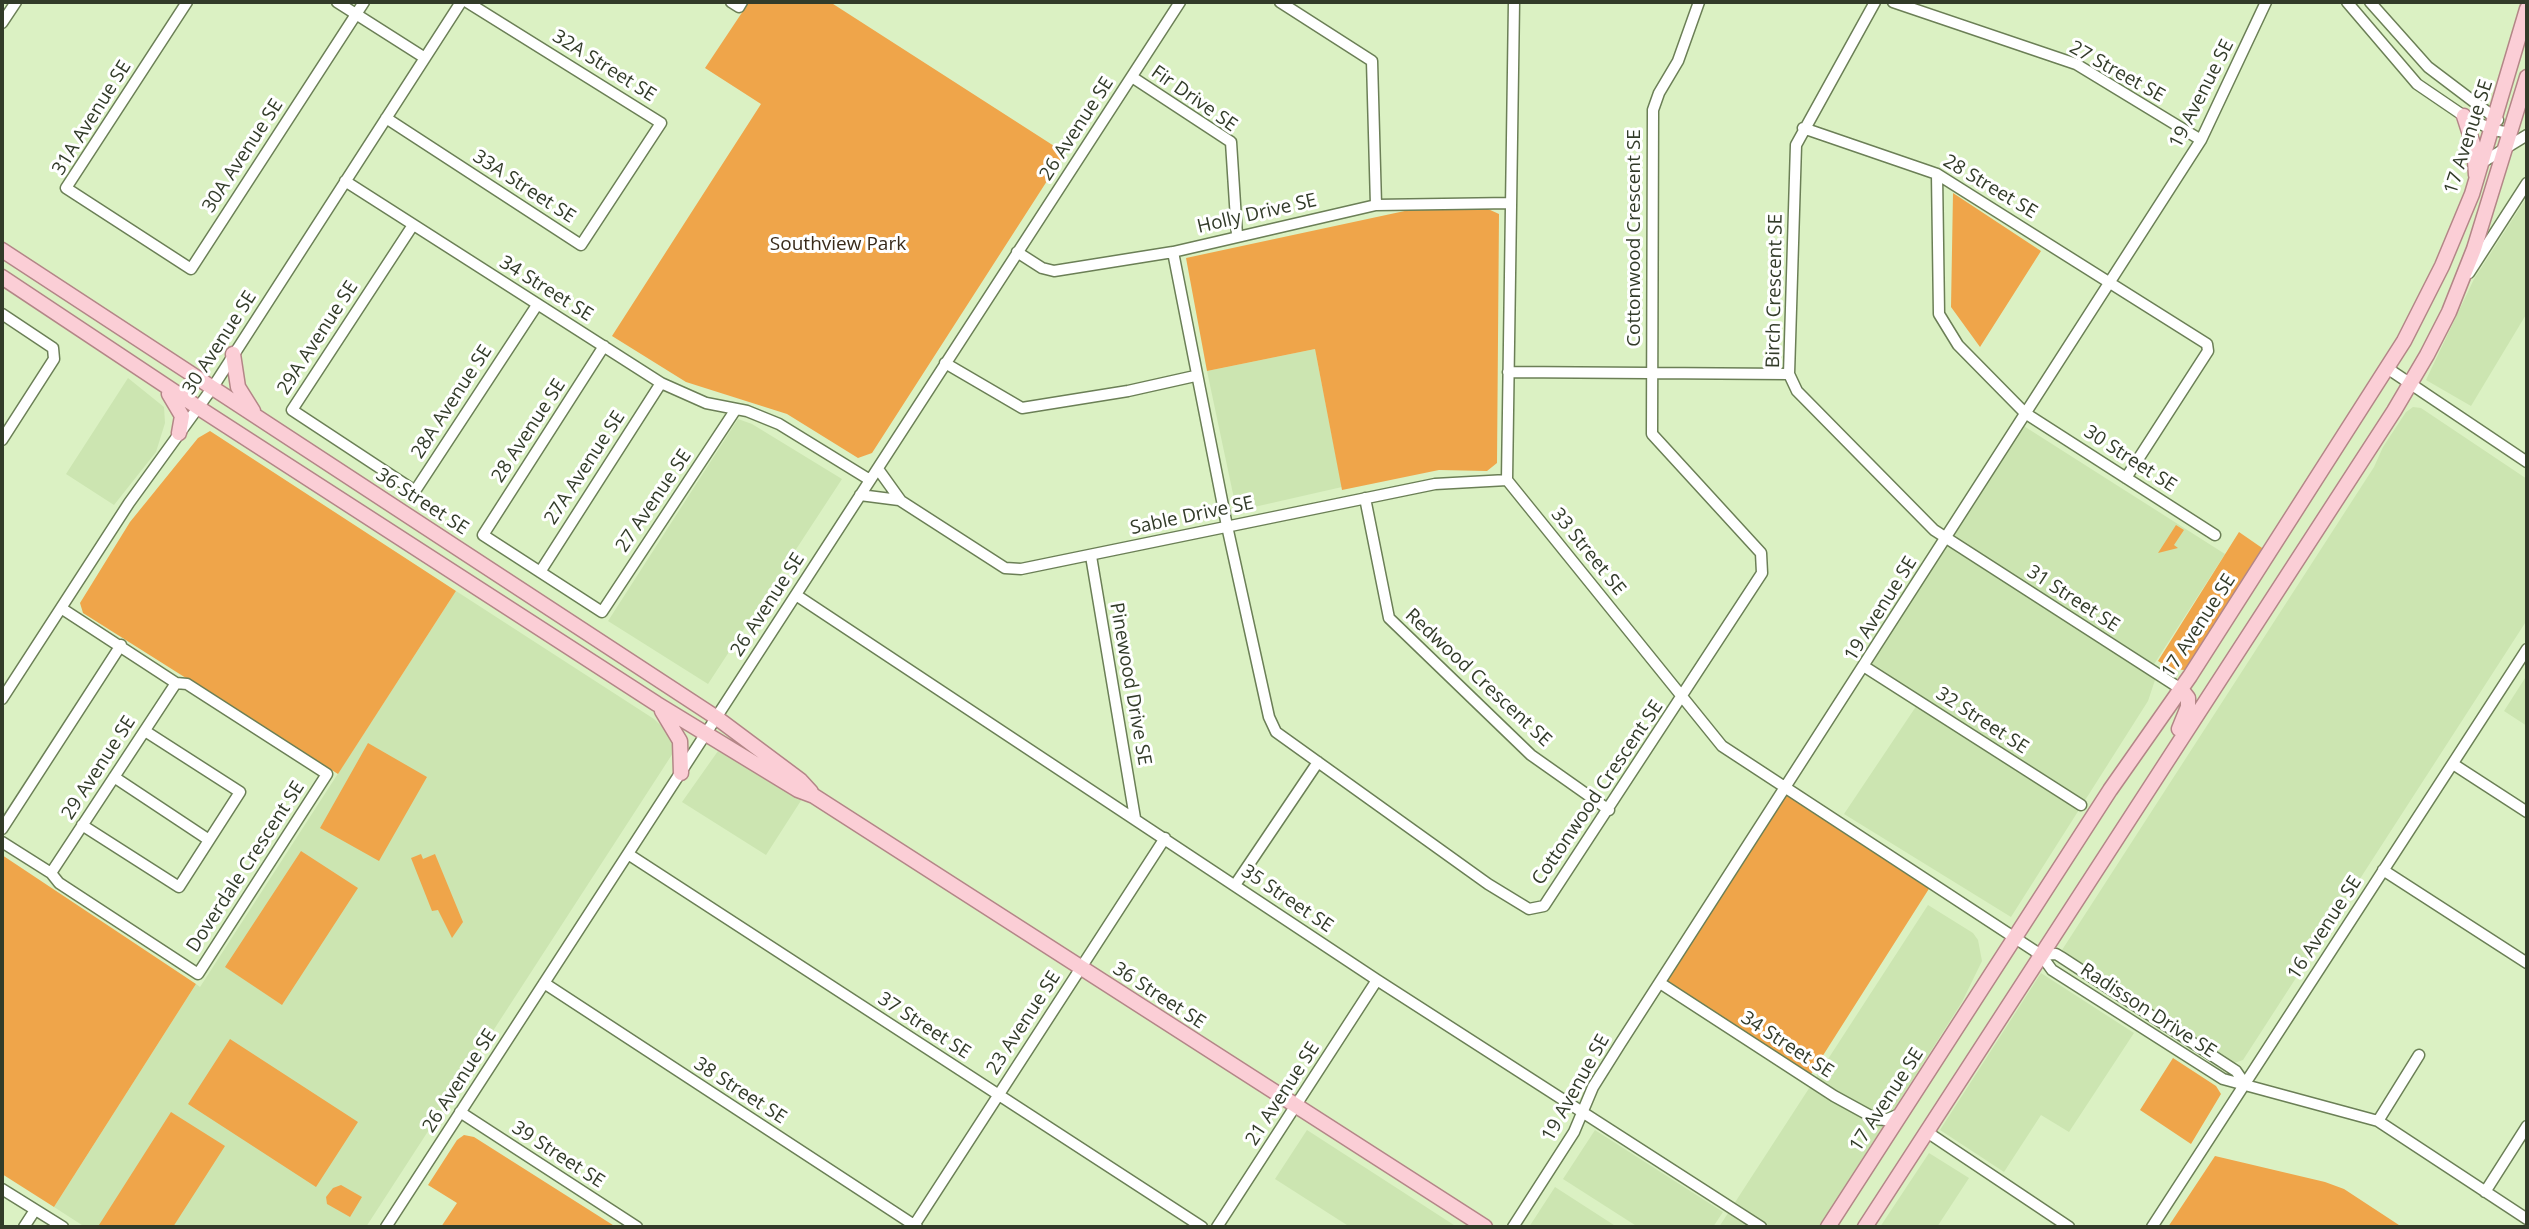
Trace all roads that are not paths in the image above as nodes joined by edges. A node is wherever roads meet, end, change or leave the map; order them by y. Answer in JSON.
{"nodes":[{"id":1,"x":16,"y":2,"type":"edge"},
{"id":2,"x":187,"y":2,"type":"edge"},
{"id":3,"x":337,"y":2,"type":"edge"},
{"id":4,"x":364,"y":2,"type":"edge"},
{"id":5,"x":461,"y":2,"type":"edge"},
{"id":6,"x":467,"y":2,"type":"edge"},
{"id":7,"x":731,"y":2,"type":"edge"},
{"id":8,"x":742,"y":2,"type":"edge"},
{"id":9,"x":1180,"y":2,"type":"edge"},
{"id":10,"x":1280,"y":2,"type":"edge"},
{"id":11,"x":1514,"y":2,"type":"edge"},
{"id":12,"x":1699,"y":2,"type":"edge"},
{"id":13,"x":1875,"y":2,"type":"edge"},
{"id":14,"x":1893,"y":2,"type":"edge"},
{"id":15,"x":2266,"y":2,"type":"edge"},
{"id":16,"x":2347,"y":2,"type":"edge"},
{"id":17,"x":2370,"y":2,"type":"edge"},
{"id":18,"x":2527,"y":9,"type":"edge"},
{"id":19,"x":356,"y":14,"type":"junction"},
{"id":20,"x":2,"y":23,"type":"edge"},
{"id":21,"x":425,"y":58,"type":"junction"},
{"id":22,"x":1132,"y":77,"type":"junction"},
{"id":23,"x":2527,"y":77,"type":"edge"},
{"id":24,"x":2464,"y":116,"type":"junction"},
{"id":25,"x":386,"y":118,"type":"junction"},
{"id":26,"x":2495,"y":124,"type":"junction"},
{"id":27,"x":1803,"y":128,"type":"junction"},
{"id":28,"x":2527,"y":135,"type":"edge"},
{"id":29,"x":2201,"y":140,"type":"junction"},
{"id":30,"x":2509,"y":140,"type":"junction"},
{"id":31,"x":2483,"y":162,"type":"junction"},
{"id":32,"x":1937,"y":174,"type":"junction"},
{"id":33,"x":2477,"y":180,"type":"junction"},
{"id":34,"x":345,"y":181,"type":"junction"},
{"id":35,"x":622,"y":183,"type":"joint"},
{"id":36,"x":2527,"y":183,"type":"edge"},
{"id":37,"x":1511,"y":203,"type":"junction"},
{"id":38,"x":1376,"y":205,"type":"junction"},
{"id":39,"x":413,"y":225,"type":"junction"},
{"id":40,"x":131,"y":229,"type":"joint"},
{"id":41,"x":1237,"y":235,"type":"junction"},
{"id":42,"x":2,"y":250,"type":"edge"},
{"id":43,"x":1017,"y":252,"type":"junction"},
{"id":44,"x":1173,"y":252,"type":"junction"},
{"id":45,"x":2,"y":277,"type":"edge"},
{"id":46,"x":2110,"y":281,"type":"junction"},
{"id":47,"x":2459,"y":287,"type":"junction"},
{"id":48,"x":537,"y":305,"type":"junction"},
{"id":49,"x":2,"y":314,"type":"edge"},
{"id":50,"x":604,"y":346,"type":"junction"},
{"id":51,"x":233,"y":354,"type":"junction"},
{"id":52,"x":945,"y":363,"type":"junction"},
{"id":53,"x":2387,"y":368,"type":"junction"},
{"id":54,"x":1508,"y":372,"type":"junction"},
{"id":55,"x":1651,"y":372,"type":"junction"},
{"id":56,"x":1789,"y":374,"type":"junction"},
{"id":57,"x":1195,"y":376,"type":"junction"},
{"id":58,"x":661,"y":383,"type":"junction"},
{"id":59,"x":163,"y":384,"type":"junction"},
{"id":60,"x":2410,"y":385,"type":"junction"},
{"id":61,"x":213,"y":387,"type":"junction"},
{"id":62,"x":199,"y":408,"type":"junction"},
{"id":63,"x":736,"y":410,"type":"junction"},
{"id":64,"x":2025,"y":413,"type":"junction"},
{"id":65,"x":256,"y":415,"type":"junction"},
{"id":66,"x":179,"y":433,"type":"junction"},
{"id":67,"x":2,"y":440,"type":"edge"},
{"id":68,"x":2527,"y":447,"type":"edge"},
{"id":69,"x":353,"y":449,"type":"joint"},
{"id":70,"x":2524,"y":460,"type":"edge"},
{"id":71,"x":878,"y":469,"type":"junction"},
{"id":72,"x":2126,"y":478,"type":"junction"},
{"id":73,"x":870,"y":480,"type":"junction"},
{"id":74,"x":1507,"y":480,"type":"junction"},
{"id":75,"x":860,"y":495,"type":"junction"},
{"id":76,"x":1365,"y":498,"type":"junction"},
{"id":77,"x":901,"y":501,"type":"junction"},
{"id":78,"x":1227,"y":526,"type":"junction"},
{"id":79,"x":2215,"y":535,"type":"dead end"},
{"id":80,"x":1946,"y":538,"type":"junction"},
{"id":81,"x":1091,"y":556,"type":"junction"},
{"id":82,"x":540,"y":572,"type":"junction"},
{"id":83,"x":796,"y":595,"type":"junction"},
{"id":84,"x":61,"y":608,"type":"junction"},
{"id":85,"x":121,"y":645,"type":"junction"},
{"id":86,"x":2527,"y":649,"type":"edge"},
{"id":87,"x":1866,"y":667,"type":"junction"},
{"id":88,"x":176,"y":682,"type":"junction"},
{"id":89,"x":2181,"y":689,"type":"junction"},
{"id":90,"x":1682,"y":697,"type":"junction"},
{"id":91,"x":2,"y":699,"type":"edge"},
{"id":92,"x":657,"y":704,"type":"junction"},
{"id":93,"x":717,"y":718,"type":"junction"},
{"id":94,"x":145,"y":730,"type":"junction"},
{"id":95,"x":706,"y":735,"type":"junction"},
{"id":96,"x":1318,"y":762,"type":"junction"},
{"id":97,"x":2453,"y":764,"type":"junction"},
{"id":98,"x":681,"y":773,"type":"junction"},
{"id":99,"x":114,"y":778,"type":"junction"},
{"id":100,"x":2153,"y":783,"type":"junction"},
{"id":101,"x":1784,"y":789,"type":"junction"},
{"id":102,"x":814,"y":796,"type":"junction"},
{"id":103,"x":2081,"y":805,"type":"dead end"},
{"id":104,"x":1609,"y":810,"type":"junction"},
{"id":105,"x":2527,"y":812,"type":"edge"},
{"id":106,"x":1135,"y":818,"type":"junction"},
{"id":107,"x":82,"y":825,"type":"junction"},
{"id":108,"x":2,"y":829,"type":"edge"},
{"id":109,"x":1165,"y":838,"type":"junction"},
{"id":110,"x":209,"y":840,"type":"junction"},
{"id":111,"x":2,"y":842,"type":"edge"},
{"id":112,"x":628,"y":854,"type":"junction"},
{"id":113,"x":2383,"y":870,"type":"junction"},
{"id":114,"x":51,"y":873,"type":"junction"},
{"id":115,"x":1235,"y":886,"type":"junction"},
{"id":116,"x":2014,"y":938,"type":"junction"},
{"id":117,"x":2041,"y":955,"type":"junction"},
{"id":118,"x":2527,"y":963,"type":"edge"},
{"id":119,"x":1081,"y":968,"type":"junction"},
{"id":120,"x":1377,"y":979,"type":"junction"},
{"id":121,"x":544,"y":984,"type":"junction"},
{"id":122,"x":1660,"y":984,"type":"junction"},
{"id":123,"x":2419,"y":1055,"type":"dead end"},
{"id":124,"x":2245,"y":1084,"type":"junction"},
{"id":125,"x":999,"y":1095,"type":"junction"},
{"id":126,"x":1296,"y":1106,"type":"junction"},
{"id":127,"x":1583,"y":1111,"type":"junction"},
{"id":128,"x":460,"y":1112,"type":"junction"},
{"id":129,"x":1900,"y":1114,"type":"junction"},
{"id":130,"x":2378,"y":1121,"type":"junction"},
{"id":131,"x":2527,"y":1126,"type":"edge"},
{"id":132,"x":1927,"y":1132,"type":"junction"},
{"id":133,"x":2,"y":1189,"type":"edge"},
{"id":134,"x":2485,"y":1192,"type":"junction"},
{"id":135,"x":35,"y":1210,"type":"junction"},
{"id":136,"x":2527,"y":1219,"type":"edge"},
{"id":137,"x":24,"y":1227,"type":"edge"},
{"id":138,"x":63,"y":1227,"type":"edge"},
{"id":139,"x":386,"y":1227,"type":"edge"},
{"id":140,"x":637,"y":1227,"type":"edge"},
{"id":141,"x":915,"y":1227,"type":"edge"},
{"id":142,"x":1202,"y":1227,"type":"edge"},
{"id":143,"x":1217,"y":1227,"type":"edge"},
{"id":144,"x":1485,"y":1227,"type":"edge"},
{"id":145,"x":1513,"y":1227,"type":"edge"},
{"id":146,"x":1761,"y":1227,"type":"edge"},
{"id":147,"x":1828,"y":1227,"type":"edge"},
{"id":148,"x":1865,"y":1227,"type":"edge"},
{"id":149,"x":2069,"y":1227,"type":"edge"},
{"id":150,"x":2152,"y":1227,"type":"edge"}],
"edges":[{"from":1,"to":20,"type":"street"},
{"from":2,"to":40,"type":"street","name":"31A Avenue SE"},
{"from":3,"to":19,"type":"street"},
{"from":4,"to":19,"type":"street","name":"30A Avenue SE"},
{"from":5,"to":21,"type":"street","name":"30 Avenue SE"},
{"from":6,"to":35,"type":"street","name":"32A Street SE"},
{"from":7,"to":8,"type":"street"},
{"from":9,"to":22,"type":"street","name":"26 Avenue SE"},
{"from":10,"to":38,"type":"street"},
{"from":11,"to":37,"type":"street"},
{"from":12,"to":55,"type":"street","name":"Cottonwood Crescent SE"},
{"from":13,"to":27,"type":"street","name":"Birch Crescent SE"},
{"from":14,"to":29,"type":"street","name":"27 Street SE"},
{"from":15,"to":29,"type":"street","name":"19 Avenue SE"},
{"from":16,"to":24,"type":"street"},
{"from":17,"to":26,"type":"street"},
{"from":18,"to":26,"type":"main road","name":"17 Avenue SE"},
{"from":19,"to":21,"type":"street"},
{"from":19,"to":40,"type":"street","name":"30A Avenue SE"},
{"from":21,"to":25,"type":"street","name":"30 Avenue SE"},
{"from":22,"to":41,"type":"street","name":"Fir Drive SE"},
{"from":22,"to":43,"type":"street","name":"26 Avenue SE"},
{"from":23,"to":30,"type":"main road","name":"17 Avenue SE"},
{"from":24,"to":26,"type":"street"},
{"from":24,"to":33,"type":"main road"},
{"from":25,"to":34,"type":"street","name":"30 Avenue SE"},
{"from":25,"to":35,"type":"street","name":"33A Street SE"},
{"from":26,"to":30,"type":"street"},
{"from":26,"to":31,"type":"main road","name":"17 Avenue SE"},
{"from":27,"to":32,"type":"street","name":"28 Street SE"},
{"from":27,"to":56,"type":"street","name":"Birch Crescent SE"},
{"from":28,"to":30,"type":"street"},
{"from":29,"to":46,"type":"street","name":"19 Avenue SE"},
{"from":30,"to":31,"type":"street"},
{"from":30,"to":47,"type":"main road","name":"17 Avenue SE"},
{"from":31,"to":33,"type":"main road","name":"17 Avenue SE"},
{"from":32,"to":46,"type":"street","name":"28 Street SE"},
{"from":32,"to":64,"type":"street","name":"30 Street SE"},
{"from":33,"to":53,"type":"main road","name":"17 Avenue SE"},
{"from":34,"to":39,"type":"street","name":"34 Street SE"},
{"from":34,"to":51,"type":"street","name":"30 Avenue SE"},
{"from":36,"to":47,"type":"street","name":"17 Avenue SE"},
{"from":37,"to":38,"type":"street","name":"Holly Drive SE"},
{"from":37,"to":54,"type":"street"},
{"from":38,"to":41,"type":"street","name":"Holly Drive SE"},
{"from":39,"to":48,"type":"street","name":"34 Street SE"},
{"from":39,"to":69,"type":"street","name":"29A Avenue SE"},
{"from":41,"to":44,"type":"street","name":"Holly Drive SE"},
{"from":42,"to":61,"type":"main road","name":"36 Street SE"},
{"from":43,"to":44,"type":"street","name":"Holly Drive SE"},
{"from":43,"to":52,"type":"street","name":"26 Avenue SE"},
{"from":44,"to":57,"type":"street","name":"Cottonwood Crescent SE"},
{"from":45,"to":59,"type":"main road","name":"36 Street SE"},
{"from":46,"to":64,"type":"street","name":"19 Avenue SE"},
{"from":46,"to":72,"type":"street","name":"28 Street SE"},
{"from":47,"to":60,"type":"main road","name":"17 Avenue SE"},
{"from":48,"to":50,"type":"street","name":"34 Street SE"},
{"from":48,"to":69,"type":"street","name":"28A Avenue SE"},
{"from":49,"to":67,"type":"street"},
{"from":50,"to":58,"type":"street","name":"34 Street SE"},
{"from":50,"to":82,"type":"street","name":"28 Avenue SE"},
{"from":51,"to":61,"type":"street","name":"30 Avenue SE"},
{"from":51,"to":65,"type":"main road"},
{"from":52,"to":57,"type":"street"},
{"from":52,"to":71,"type":"street","name":"26 Avenue SE"},
{"from":53,"to":60,"type":"street"},
{"from":53,"to":89,"type":"main road","name":"17 Avenue SE"},
{"from":54,"to":55,"type":"street"},
{"from":54,"to":74,"type":"street"},
{"from":55,"to":56,"type":"street"},
{"from":55,"to":90,"type":"street","name":"Cottonwood Crescent SE"},
{"from":56,"to":80,"type":"street","name":"Birch Crescent SE"},
{"from":57,"to":78,"type":"street","name":"Cottonwood Crescent SE"},
{"from":58,"to":63,"type":"street","name":"34 Street SE"},
{"from":58,"to":82,"type":"street","name":"27A Avenue SE"},
{"from":59,"to":62,"type":"main road","name":"36 Street SE"},
{"from":59,"to":66,"type":"main road"},
{"from":60,"to":70,"type":"street"},
{"from":60,"to":100,"type":"main road","name":"17 Avenue SE"},
{"from":61,"to":62,"type":"street","name":"30 Avenue SE"},
{"from":61,"to":65,"type":"main road","name":"36 Street SE"},
{"from":62,"to":66,"type":"street","name":"30 Avenue SE"},
{"from":62,"to":92,"type":"main road","name":"36 Street SE"},
{"from":63,"to":73,"type":"street"},
{"from":63,"to":82,"type":"street","name":"27 Avenue SE"},
{"from":64,"to":72,"type":"street","name":"30 Street SE"},
{"from":64,"to":80,"type":"street","name":"19 Avenue SE"},
{"from":65,"to":93,"type":"main road","name":"36 Street SE"},
{"from":66,"to":84,"type":"street","name":"30 Avenue SE"},
{"from":68,"to":70,"type":"street"},
{"from":71,"to":73,"type":"street","name":"26 Avenue SE"},
{"from":71,"to":77,"type":"street","name":"Sable Drive SE"},
{"from":72,"to":79,"type":"street","name":"30 Street SE"},
{"from":73,"to":75,"type":"street","name":"26 Avenue SE"},
{"from":74,"to":76,"type":"street","name":"Sable Drive SE"},
{"from":74,"to":90,"type":"street","name":"33 Street SE"},
{"from":75,"to":77,"type":"street","name":"Sable Drive SE"},
{"from":75,"to":83,"type":"street","name":"26 Avenue SE"},
{"from":76,"to":78,"type":"street","name":"Sable Drive SE"},
{"from":76,"to":104,"type":"street","name":"Redwood Crescent SE"},
{"from":77,"to":81,"type":"street","name":"Sable Drive SE"},
{"from":78,"to":81,"type":"street","name":"Sable Drive SE"},
{"from":78,"to":96,"type":"street","name":"Cottonwood Crescent SE"},
{"from":80,"to":87,"type":"street","name":"19 Avenue SE"},
{"from":80,"to":89,"type":"street","name":"31 Street SE"},
{"from":81,"to":106,"type":"street","name":"Pinewood Drive SE"},
{"from":83,"to":93,"type":"street","name":"26 Avenue SE"},
{"from":83,"to":106,"type":"street","name":"35 Street SE"},
{"from":84,"to":85,"type":"street","name":"Doverdale Crescent SE"},
{"from":84,"to":91,"type":"street","name":"30 Avenue SE"},
{"from":85,"to":88,"type":"street","name":"Doverdale Crescent SE"},
{"from":85,"to":108,"type":"street"},
{"from":86,"to":97,"type":"street","name":"16 Avenue SE"},
{"from":87,"to":101,"type":"street","name":"19 Avenue SE"},
{"from":87,"to":103,"type":"street","name":"32 Street SE"},
{"from":88,"to":94,"type":"street","name":"29 Avenue SE"},
{"from":88,"to":114,"type":"street","name":"Doverdale Crescent SE"},
{"from":89,"to":100,"type":"main road"},
{"from":89,"to":116,"type":"main road","name":"17 Avenue SE"},
{"from":90,"to":101,"type":"street","name":"33 Street SE"},
{"from":90,"to":104,"type":"street","name":"Cottonwood Crescent SE"},
{"from":92,"to":95,"type":"main road","name":"36 Street SE"},
{"from":92,"to":98,"type":"main road"},
{"from":93,"to":95,"type":"street","name":"26 Avenue SE"},
{"from":93,"to":102,"type":"main road","name":"36 Street SE"},
{"from":94,"to":99,"type":"street","name":"29 Avenue SE"},
{"from":94,"to":110,"type":"street"},
{"from":95,"to":98,"type":"street","name":"26 Avenue SE"},
{"from":95,"to":102,"type":"main road","name":"36 Street SE"},
{"from":96,"to":104,"type":"street","name":"Cottonwood Crescent SE"},
{"from":96,"to":115,"type":"street"},
{"from":97,"to":105,"type":"street"},
{"from":97,"to":113,"type":"street","name":"16 Avenue SE"},
{"from":98,"to":112,"type":"street","name":"26 Avenue SE"},
{"from":99,"to":107,"type":"street","name":"29 Avenue SE"},
{"from":99,"to":110,"type":"street"},
{"from":100,"to":117,"type":"main road","name":"17 Avenue SE"},
{"from":101,"to":116,"type":"street","name":"33 Street SE"},
{"from":101,"to":122,"type":"street","name":"19 Avenue SE"},
{"from":102,"to":119,"type":"main road","name":"36 Street SE"},
{"from":106,"to":109,"type":"street","name":"35 Street SE"},
{"from":107,"to":110,"type":"street"},
{"from":107,"to":114,"type":"street","name":"29 Avenue SE"},
{"from":109,"to":115,"type":"street","name":"35 Street SE"},
{"from":109,"to":119,"type":"street","name":"23 Avenue SE"},
{"from":111,"to":114,"type":"street","name":"Doverdale Crescent SE"},
{"from":112,"to":121,"type":"street","name":"26 Avenue SE"},
{"from":112,"to":125,"type":"street","name":"37 Street SE"},
{"from":113,"to":118,"type":"street"},
{"from":113,"to":124,"type":"street","name":"16 Avenue SE"},
{"from":115,"to":120,"type":"street","name":"35 Street SE"},
{"from":116,"to":117,"type":"street","name":"Radisson Drive SE"},
{"from":116,"to":129,"type":"main road","name":"17 Avenue SE"},
{"from":117,"to":124,"type":"street","name":"Radisson Drive SE"},
{"from":117,"to":132,"type":"main road","name":"17 Avenue SE"},
{"from":119,"to":125,"type":"street","name":"23 Avenue SE"},
{"from":119,"to":126,"type":"main road","name":"36 Street SE"},
{"from":120,"to":126,"type":"street","name":"21 Avenue SE"},
{"from":120,"to":127,"type":"street","name":"35 Street SE"},
{"from":121,"to":128,"type":"street","name":"26 Avenue SE"},
{"from":121,"to":141,"type":"street","name":"38 Street SE"},
{"from":122,"to":127,"type":"street","name":"19 Avenue SE"},
{"from":122,"to":129,"type":"street","name":"34 Street SE"},
{"from":123,"to":130,"type":"street"},
{"from":124,"to":130,"type":"street","name":"Radisson Drive SE"},
{"from":124,"to":150,"type":"street","name":"16 Avenue SE"},
{"from":125,"to":141,"type":"street","name":"23 Avenue SE"},
{"from":125,"to":142,"type":"street","name":"37 Street SE"},
{"from":126,"to":143,"type":"street","name":"21 Avenue SE"},
{"from":126,"to":144,"type":"main road","name":"36 Street SE"},
{"from":127,"to":145,"type":"street","name":"19 Avenue SE"},
{"from":127,"to":146,"type":"street","name":"35 Street SE"},
{"from":128,"to":139,"type":"street","name":"26 Avenue SE"},
{"from":128,"to":140,"type":"street","name":"39 Street SE"},
{"from":129,"to":147,"type":"main road","name":"17 Avenue SE"},
{"from":130,"to":134,"type":"street","name":"Radisson Drive SE"},
{"from":131,"to":134,"type":"street"},
{"from":132,"to":148,"type":"main road","name":"17 Avenue SE"},
{"from":132,"to":149,"type":"street"},
{"from":133,"to":135,"type":"street"},
{"from":134,"to":136,"type":"street","name":"Radisson Drive SE"},
{"from":135,"to":137,"type":"street"},
{"from":135,"to":138,"type":"street"}]}
